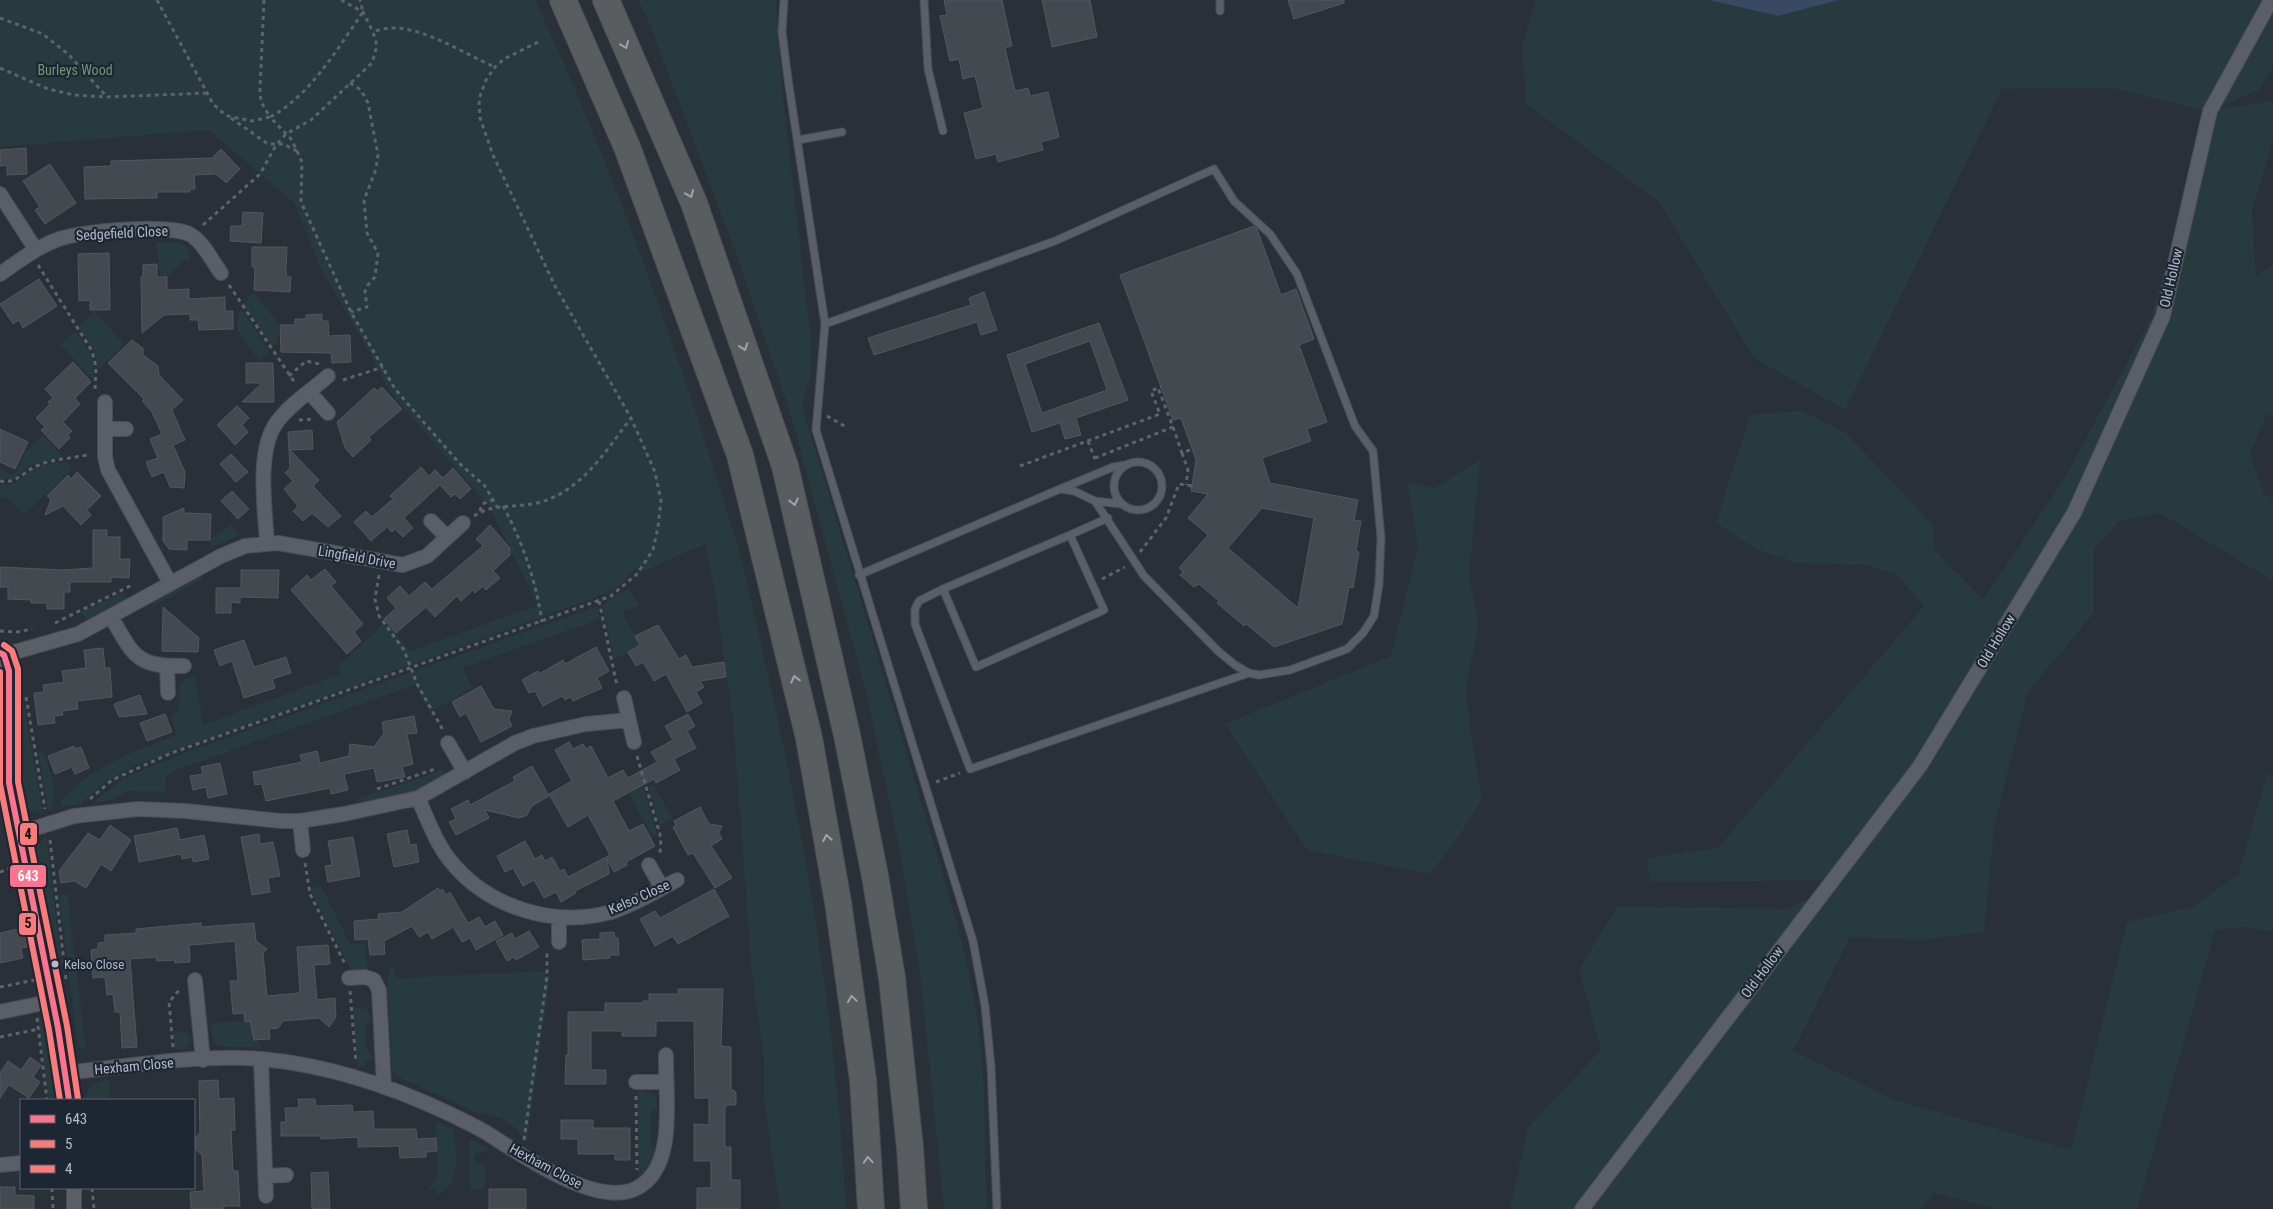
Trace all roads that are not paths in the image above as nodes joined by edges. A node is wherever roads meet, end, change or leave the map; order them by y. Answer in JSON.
{"nodes":[{"id":1,"x":562,"y":0,"type":"edge"},
{"id":2,"x":606,"y":0,"type":"edge"},
{"id":3,"x":784,"y":0,"type":"edge"},
{"id":4,"x":924,"y":0,"type":"edge"},
{"id":5,"x":1220,"y":0,"type":"edge"},
{"id":6,"x":2271,"y":0,"type":"edge"},
{"id":7,"x":1220,"y":11,"type":"dead end"},
{"id":8,"x":943,"y":131,"type":"dead end"},
{"id":9,"x":842,"y":132,"type":"dead end"},
{"id":10,"x":798,"y":140,"type":"junction"},
{"id":11,"x":0,"y":194,"type":"edge"},
{"id":12,"x":36,"y":250,"type":"junction"},
{"id":13,"x":0,"y":274,"type":"edge"},
{"id":14,"x":221,"y":274,"type":"road end"},
{"id":15,"x":825,"y":324,"type":"junction"},
{"id":16,"x":328,"y":376,"type":"dead end"},
{"id":17,"x":307,"y":394,"type":"junction"},
{"id":18,"x":105,"y":402,"type":"road end"},
{"id":19,"x":328,"y":413,"type":"dead end"},
{"id":20,"x":105,"y":429,"type":"junction"},
{"id":21,"x":126,"y":429,"type":"dead end"},
{"id":22,"x":1130,"y":464,"type":"junction"},
{"id":23,"x":1060,"y":489,"type":"junction"},
{"id":24,"x":1095,"y":502,"type":"junction"},
{"id":25,"x":1121,"y":504,"type":"junction"},
{"id":26,"x":1108,"y":518,"type":"junction"},
{"id":27,"x":431,"y":521,"type":"dead end"},
{"id":28,"x":463,"y":523,"type":"road end"},
{"id":29,"x":1070,"y":535,"type":"junction"},
{"id":30,"x":447,"y":537,"type":"junction"},
{"id":31,"x":267,"y":543,"type":"junction"},
{"id":32,"x":859,"y":575,"type":"junction"},
{"id":33,"x":170,"y":583,"type":"junction"},
{"id":34,"x":943,"y":589,"type":"junction"},
{"id":35,"x":111,"y":618,"type":"junction"},
{"id":36,"x":2,"y":654,"type":"edge"},
{"id":37,"x":184,"y":666,"type":"dead end"},
{"id":38,"x":168,"y":667,"type":"junction"},
{"id":39,"x":1249,"y":673,"type":"junction"},
{"id":40,"x":168,"y":693,"type":"dead end"},
{"id":41,"x":624,"y":698,"type":"road end"},
{"id":42,"x":629,"y":720,"type":"junction"},
{"id":43,"x":634,"y":742,"type":"road end"},
{"id":44,"x":448,"y":743,"type":"road end"},
{"id":45,"x":462,"y":766,"type":"junction"},
{"id":46,"x":418,"y":798,"type":"junction"},
{"id":47,"x":300,"y":822,"type":"junction"},
{"id":48,"x":20,"y":834,"type":"junction"},
{"id":49,"x":303,"y":850,"type":"road end"},
{"id":50,"x":649,"y":865,"type":"road end"},
{"id":51,"x":677,"y":880,"type":"dead end"},
{"id":52,"x":662,"y":888,"type":"junction"},
{"id":53,"x":559,"y":918,"type":"junction"},
{"id":54,"x":559,"y":942,"type":"dead end"},
{"id":55,"x":349,"y":978,"type":"road end"},
{"id":56,"x":195,"y":980,"type":"road end"},
{"id":57,"x":53,"y":1001,"type":"junction"},
{"id":58,"x":0,"y":1012,"type":"edge"},
{"id":59,"x":666,"y":1055,"type":"dead end"},
{"id":60,"x":261,"y":1059,"type":"junction"},
{"id":61,"x":203,"y":1060,"type":"junction"},
{"id":62,"x":66,"y":1072,"type":"junction"},
{"id":63,"x":636,"y":1082,"type":"road end"},
{"id":64,"x":665,"y":1082,"type":"junction"},
{"id":65,"x":384,"y":1087,"type":"junction"},
{"id":66,"x":69,"y":1099,"type":"edge"},
{"id":67,"x":20,"y":1163,"type":"edge"},
{"id":68,"x":0,"y":1165,"type":"edge"},
{"id":69,"x":286,"y":1175,"type":"dead end"},
{"id":70,"x":266,"y":1176,"type":"junction"},
{"id":71,"x":74,"y":1189,"type":"edge"},
{"id":72,"x":266,"y":1196,"type":"dead end"},
{"id":73,"x":74,"y":1209,"type":"edge"},
{"id":74,"x":871,"y":1209,"type":"edge"},
{"id":75,"x":914,"y":1209,"type":"edge"},
{"id":76,"x":997,"y":1209,"type":"edge"},
{"id":77,"x":1582,"y":1209,"type":"edge"}],
"edges":[{"from":74,"to":1,"type":"highway","one_way":true},
{"from":2,"to":75,"type":"highway","one_way":true},
{"from":3,"to":10,"type":"lane"},
{"from":4,"to":8,"type":"lane"},
{"from":5,"to":7,"type":"lane"},
{"from":6,"to":77,"type":"street","name":"Old Hollow"},
{"from":9,"to":10,"type":"lane"},
{"from":10,"to":15,"type":"lane"},
{"from":11,"to":12,"type":"street"},
{"from":12,"to":13,"type":"street","name":"Sedgefield Close"},
{"from":12,"to":14,"type":"street","name":"Sedgefield Close"},
{"from":15,"to":32,"type":"lane"},
{"from":15,"to":39,"type":"lane"},
{"from":16,"to":17,"type":"street"},
{"from":17,"to":19,"type":"street"},
{"from":17,"to":31,"type":"street"},
{"from":18,"to":20,"type":"street"},
{"from":20,"to":21,"type":"street"},
{"from":20,"to":33,"type":"street"},
{"from":22,"to":23,"type":"lane"},
{"from":22,"to":25,"type":"lane"},
{"from":22,"to":25,"type":"lane"},
{"from":23,"to":24,"type":"lane"},
{"from":23,"to":32,"type":"lane"},
{"from":24,"to":25,"type":"lane"},
{"from":24,"to":26,"type":"lane"},
{"from":26,"to":29,"type":"lane"},
{"from":26,"to":39,"type":"lane"},
{"from":27,"to":30,"type":"street"},
{"from":28,"to":30,"type":"street","name":"Lingfield Drive"},
{"from":29,"to":34,"type":"lane"},
{"from":29,"to":34,"type":"lane"},
{"from":30,"to":31,"type":"street","name":"Lingfield Drive"},
{"from":31,"to":33,"type":"street","name":"Lingfield Drive"},
{"from":32,"to":76,"type":"lane"},
{"from":33,"to":35,"type":"street","name":"Lingfield Drive"},
{"from":34,"to":39,"type":"lane"},
{"from":35,"to":36,"type":"street","name":"Lingfield Drive"},
{"from":35,"to":38,"type":"street"},
{"from":36,"to":48,"type":"street"},
{"from":37,"to":38,"type":"street"},
{"from":38,"to":40,"type":"street"},
{"from":41,"to":42,"type":"street"},
{"from":42,"to":43,"type":"street"},
{"from":42,"to":45,"type":"street"},
{"from":44,"to":45,"type":"street"},
{"from":45,"to":46,"type":"street"},
{"from":46,"to":47,"type":"street"},
{"from":46,"to":53,"type":"street","name":"Kelso Close"},
{"from":47,"to":48,"type":"street"},
{"from":47,"to":49,"type":"street"},
{"from":48,"to":57,"type":"street"},
{"from":50,"to":52,"type":"street"},
{"from":51,"to":52,"type":"street","name":"Kelso Close"},
{"from":52,"to":53,"type":"street","name":"Kelso Close"},
{"from":53,"to":54,"type":"street"},
{"from":55,"to":65,"type":"street"},
{"from":56,"to":61,"type":"street"},
{"from":57,"to":58,"type":"street"},
{"from":57,"to":62,"type":"street"},
{"from":59,"to":64,"type":"street"},
{"from":60,"to":61,"type":"street","name":"Hexham Close"},
{"from":60,"to":65,"type":"street","name":"Hexham Close"},
{"from":60,"to":70,"type":"street"},
{"from":61,"to":62,"type":"street","name":"Hexham Close"},
{"from":62,"to":66,"type":"street"},
{"from":63,"to":64,"type":"street"},
{"from":64,"to":65,"type":"street","name":"Hexham Close"},
{"from":67,"to":68,"type":"street"},
{"from":69,"to":70,"type":"street"},
{"from":70,"to":72,"type":"street"},
{"from":71,"to":73,"type":"street"}]}
